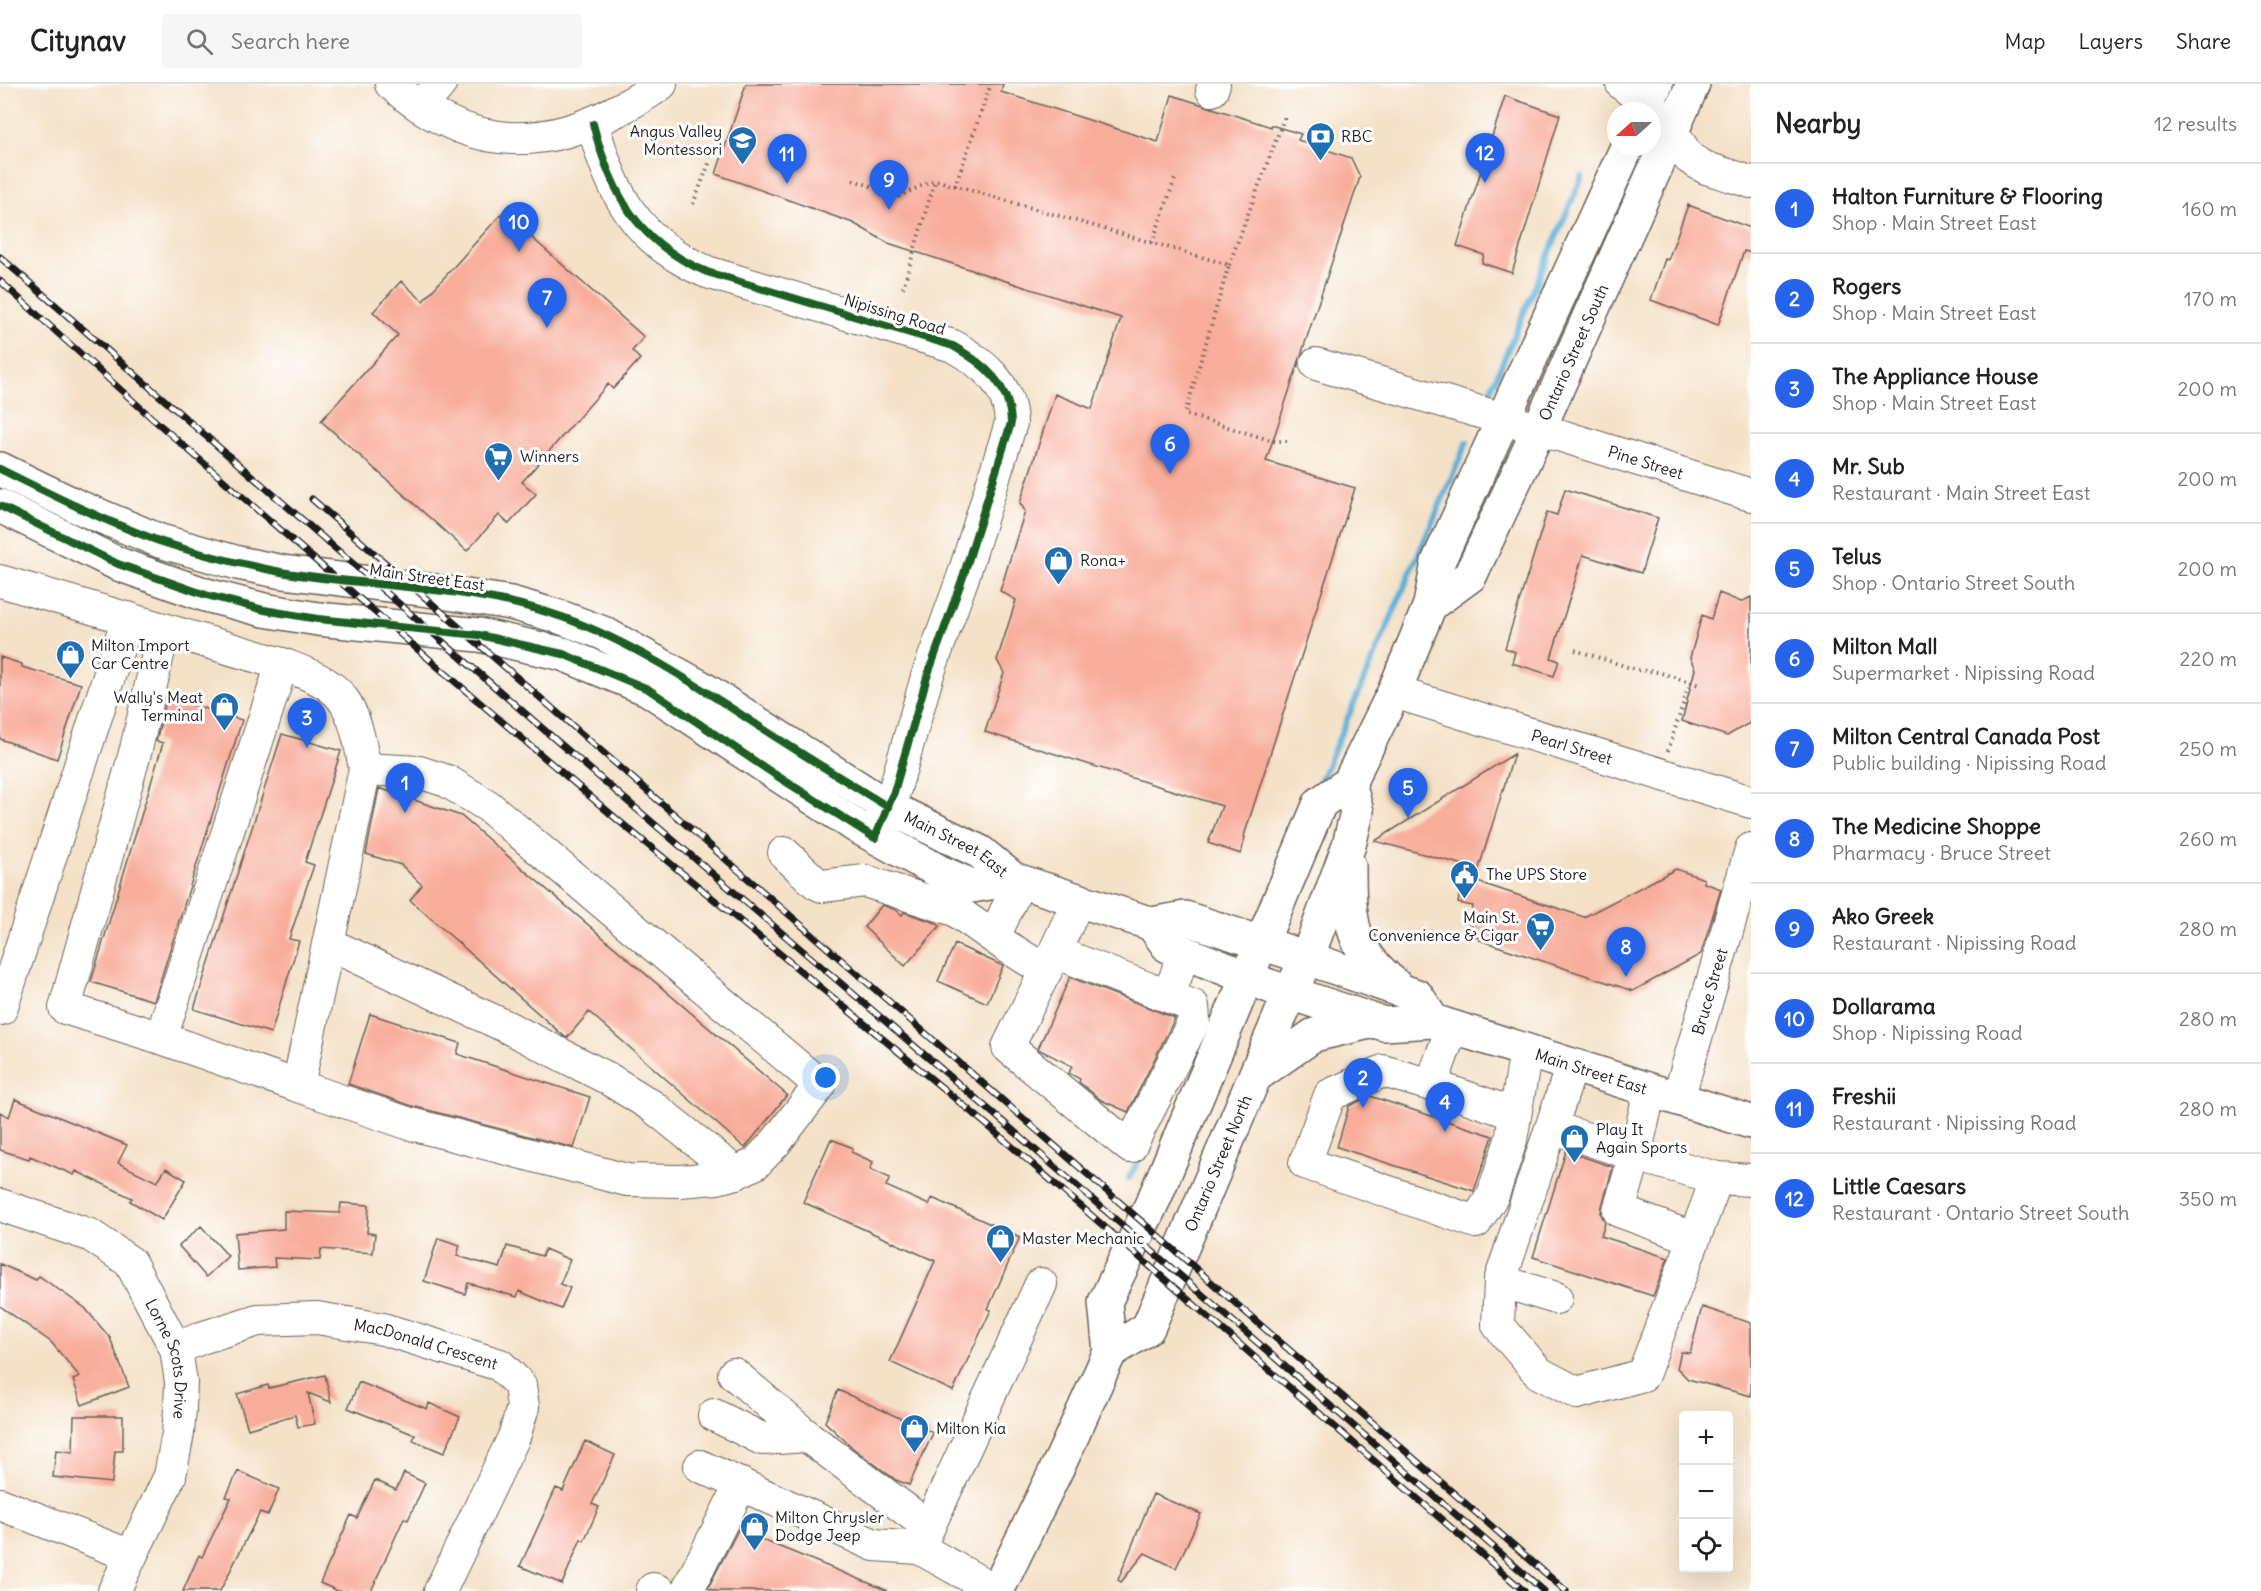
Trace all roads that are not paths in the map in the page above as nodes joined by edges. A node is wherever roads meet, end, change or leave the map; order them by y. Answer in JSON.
{"nodes":[{"id":1,"x":391,"y":84,"type":"edge"},
{"id":2,"x":661,"y":84,"type":"edge"},
{"id":3,"x":1693,"y":84,"type":"edge"},
{"id":4,"x":1643,"y":95,"type":"edge"},
{"id":5,"x":431,"y":96,"type":"edge"},
{"id":6,"x":593,"y":124,"type":"junction"},
{"id":7,"x":1673,"y":133,"type":"junction"},
{"id":8,"x":1623,"y":156,"type":"edge"},
{"id":9,"x":1751,"y":182,"type":"edge"},
{"id":10,"x":1316,"y":364,"type":"dead end"},
{"id":11,"x":1504,"y":418,"type":"junction"},
{"id":12,"x":1539,"y":429,"type":"junction"},
{"id":13,"x":0,"y":469,"type":"edge"},
{"id":14,"x":1751,"y":495,"type":"edge"},
{"id":15,"x":0,"y":506,"type":"edge"},
{"id":16,"x":0,"y":580,"type":"edge"},
{"id":17,"x":1430,"y":605,"type":"junction"},
{"id":18,"x":128,"y":618,"type":"junction"},
{"id":19,"x":164,"y":629,"type":"junction"},
{"id":20,"x":282,"y":664,"type":"junction"},
{"id":21,"x":1394,"y":692,"type":"junction"},
{"id":22,"x":365,"y":769,"type":"junction"},
{"id":23,"x":1349,"y":783,"type":"junction"},
{"id":24,"x":1751,"y":802,"type":"edge"},
{"id":25,"x":888,"y":807,"type":"junction"},
{"id":26,"x":875,"y":838,"type":"junction"},
{"id":27,"x":1349,"y":845,"type":"junction"},
{"id":28,"x":1751,"y":849,"type":"edge"},
{"id":29,"x":784,"y":853,"type":"dead end"},
{"id":30,"x":1017,"y":880,"type":"junction"},
{"id":31,"x":1078,"y":900,"type":"junction"},
{"id":32,"x":1152,"y":924,"type":"junction"},
{"id":33,"x":994,"y":937,"type":"junction"},
{"id":34,"x":1261,"y":942,"type":"junction"},
{"id":35,"x":329,"y":944,"type":"junction"},
{"id":36,"x":1183,"y":952,"type":"junction"},
{"id":37,"x":1307,"y":958,"type":"junction"},
{"id":38,"x":1050,"y":961,"type":"junction"},
{"id":39,"x":1246,"y":977,"type":"junction"},
{"id":40,"x":1401,"y":990,"type":"junction"},
{"id":41,"x":1290,"y":993,"type":"junction"},
{"id":42,"x":1167,"y":996,"type":"junction"},
{"id":43,"x":1,"y":1009,"type":"edge"},
{"id":44,"x":1375,"y":1021,"type":"junction"},
{"id":45,"x":1443,"y":1025,"type":"junction"},
{"id":46,"x":161,"y":1038,"type":"junction"},
{"id":47,"x":1526,"y":1051,"type":"junction"},
{"id":48,"x":1572,"y":1065,"type":"junction"},
{"id":49,"x":1257,"y":1074,"type":"junction"},
{"id":50,"x":1431,"y":1084,"type":"junction"},
{"id":51,"x":298,"y":1086,"type":"junction"},
{"id":52,"x":1664,"y":1094,"type":"junction"},
{"id":53,"x":1515,"y":1114,"type":"junction"},
{"id":54,"x":1751,"y":1122,"type":"edge"},
{"id":55,"x":1552,"y":1127,"type":"junction"},
{"id":56,"x":1635,"y":1155,"type":"junction"},
{"id":57,"x":736,"y":1173,"type":"junction"},
{"id":58,"x":1717,"y":1178,"type":"junction"},
{"id":59,"x":1751,"y":1180,"type":"edge"},
{"id":60,"x":0,"y":1205,"type":"edge"},
{"id":61,"x":1693,"y":1238,"type":"junction"},
{"id":62,"x":1500,"y":1281,"type":"junction"},
{"id":63,"x":1041,"y":1284,"type":"dead end"},
{"id":64,"x":1556,"y":1298,"type":"dead end"},
{"id":65,"x":176,"y":1348,"type":"junction"},
{"id":66,"x":1110,"y":1352,"type":"junction"},
{"id":67,"x":734,"y":1374,"type":"dead end"},
{"id":68,"x":714,"y":1415,"type":"dead end"},
{"id":69,"x":807,"y":1436,"type":"junction"},
{"id":70,"x":700,"y":1466,"type":"dead end"},
{"id":71,"x":741,"y":1484,"type":"junction"},
{"id":72,"x":0,"y":1504,"type":"edge"},
{"id":73,"x":924,"y":1537,"type":"junction"},
{"id":74,"x":131,"y":1556,"type":"junction"},
{"id":75,"x":114,"y":1591,"type":"edge"},
{"id":76,"x":440,"y":1591,"type":"edge"},
{"id":77,"x":652,"y":1591,"type":"edge"},
{"id":78,"x":659,"y":1591,"type":"edge"},
{"id":79,"x":687,"y":1591,"type":"edge"},
{"id":80,"x":996,"y":1591,"type":"edge"}],
"edges":[{"from":1,"to":5,"type":"street"},
{"from":2,"to":6,"type":"street"},
{"from":3,"to":7,"type":"main road","name":"Ontario Street South"},
{"from":4,"to":7,"type":"street"},
{"from":5,"to":6,"type":"street"},
{"from":6,"to":25,"type":"street","name":"Nipissing Road"},
{"from":7,"to":9,"type":"street"},
{"from":7,"to":12,"type":"main road","name":"Ontario Street South"},
{"from":8,"to":11,"type":"main road"},
{"from":10,"to":11,"type":"street","name":"Pine Street"},
{"from":11,"to":12,"type":"street","name":"Pine Street"},
{"from":11,"to":17,"type":"main road"},
{"from":12,"to":14,"type":"street","name":"Pine Street"},
{"from":12,"to":17,"type":"main road","name":"Ontario Street South"},
{"from":13,"to":25,"type":"main road","name":"Main Street East"},
{"from":15,"to":26,"type":"main road","name":"Main Street East"},
{"from":16,"to":18,"type":"street"},
{"from":17,"to":21,"type":"main road"},
{"from":18,"to":19,"type":"street"},
{"from":18,"to":43,"type":"street"},
{"from":19,"to":20,"type":"street"},
{"from":19,"to":46,"type":"street"},
{"from":20,"to":22,"type":"street"},
{"from":20,"to":46,"type":"street"},
{"from":21,"to":23,"type":"main road"},
{"from":21,"to":24,"type":"street","name":"Pearl Street"},
{"from":22,"to":35,"type":"street"},
{"from":22,"to":57,"type":"street"},
{"from":23,"to":27,"type":"main road"},
{"from":23,"to":34,"type":"main road"},
{"from":25,"to":26,"type":"street","name":"Nipissing Road"},
{"from":25,"to":30,"type":"main road","name":"Main Street East"},
{"from":26,"to":30,"type":"main road","name":"Main Street East"},
{"from":27,"to":37,"type":"main road"},
{"from":27,"to":40,"type":"main road"},
{"from":28,"to":52,"type":"street","name":"Bruce Street"},
{"from":29,"to":33,"type":"street"},
{"from":30,"to":31,"type":"main road","name":"Main Street East"},
{"from":30,"to":33,"type":"street"},
{"from":31,"to":32,"type":"main road","name":"Main Street East"},
{"from":31,"to":38,"type":"street"},
{"from":32,"to":34,"type":"main road","name":"Main Street East"},
{"from":32,"to":36,"type":"main road","name":"Main Street East"},
{"from":33,"to":38,"type":"street"},
{"from":34,"to":37,"type":"main road","name":"Main Street East"},
{"from":34,"to":39,"type":"main road"},
{"from":35,"to":51,"type":"street"},
{"from":35,"to":57,"type":"street"},
{"from":36,"to":39,"type":"main road","name":"Main Street East"},
{"from":36,"to":42,"type":"street"},
{"from":37,"to":40,"type":"main road","name":"Main Street East"},
{"from":37,"to":41,"type":"main road","name":"Ontario Street North"},
{"from":38,"to":42,"type":"street"},
{"from":38,"to":42,"type":"street"},
{"from":39,"to":41,"type":"main road","name":"Main Street East"},
{"from":39,"to":66,"type":"main road"},
{"from":40,"to":45,"type":"main road","name":"Main Street East"},
{"from":41,"to":44,"type":"main road","name":"Main Street East"},
{"from":41,"to":49,"type":"main road","name":"Ontario Street North"},
{"from":44,"to":45,"type":"main road","name":"Main Street East"},
{"from":44,"to":49,"type":"main road"},
{"from":45,"to":47,"type":"main road","name":"Main Street East"},
{"from":45,"to":50,"type":"street"},
{"from":46,"to":51,"type":"street"},
{"from":47,"to":48,"type":"main road","name":"Main Street East"},
{"from":47,"to":53,"type":"street"},
{"from":48,"to":52,"type":"main road","name":"Main Street East"},
{"from":48,"to":55,"type":"street"},
{"from":49,"to":66,"type":"main road","name":"Ontario Street North"},
{"from":50,"to":53,"type":"street"},
{"from":50,"to":53,"type":"street"},
{"from":51,"to":57,"type":"street"},
{"from":52,"to":54,"type":"main road","name":"Main Street East"},
{"from":52,"to":56,"type":"street","name":"Bruce Street"},
{"from":55,"to":56,"type":"street"},
{"from":55,"to":62,"type":"street"},
{"from":56,"to":58,"type":"street"},
{"from":56,"to":61,"type":"street","name":"Bruce Street"},
{"from":58,"to":59,"type":"street"},
{"from":58,"to":61,"type":"street"},
{"from":60,"to":65,"type":"street","name":"Lorne Scots Drive"},
{"from":61,"to":62,"type":"street"},
{"from":62,"to":64,"type":"street"},
{"from":63,"to":73,"type":"street"},
{"from":65,"to":74,"type":"street","name":"Lorne Scots Drive"},
{"from":65,"to":76,"type":"street","name":"MacDonald Crescent"},
{"from":66,"to":80,"type":"main road"},
{"from":67,"to":69,"type":"street"},
{"from":68,"to":69,"type":"street"},
{"from":69,"to":73,"type":"street"},
{"from":70,"to":71,"type":"street"},
{"from":71,"to":73,"type":"street"},
{"from":71,"to":79,"type":"street"},
{"from":72,"to":74,"type":"street"},
{"from":73,"to":80,"type":"street"},
{"from":74,"to":75,"type":"street","name":"Lorne Scots Drive"},
{"from":77,"to":78,"type":"street"}]}
